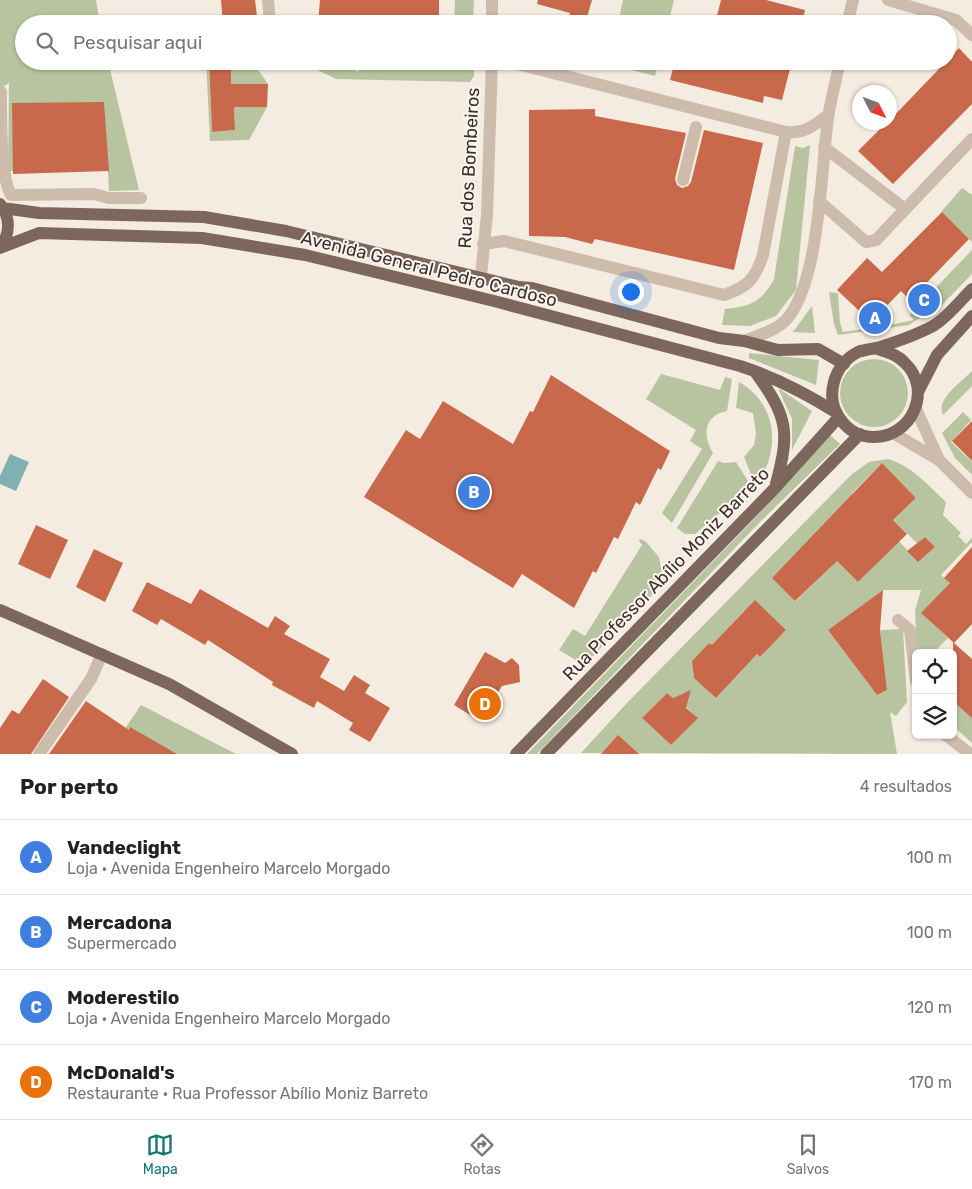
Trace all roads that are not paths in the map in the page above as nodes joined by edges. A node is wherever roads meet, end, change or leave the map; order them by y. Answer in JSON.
{"nodes":[{"id":1,"x":268,"y":0,"type":"edge"},
{"id":2,"x":492,"y":0,"type":"edge"},
{"id":3,"x":854,"y":0,"type":"edge"},
{"id":4,"x":888,"y":0,"type":"edge"},
{"id":5,"x":269,"y":15,"type":"edge"},
{"id":6,"x":492,"y":15,"type":"edge"},
{"id":7,"x":850,"y":15,"type":"edge"},
{"id":8,"x":939,"y":15,"type":"edge"},
{"id":9,"x":957,"y":21,"type":"edge"},
{"id":10,"x":972,"y":35,"type":"edge"},
{"id":11,"x":492,"y":70,"type":"edge"},
{"id":12,"x":541,"y":70,"type":"edge"},
{"id":13,"x":838,"y":70,"type":"edge"},
{"id":14,"x":1,"y":92,"type":"edge"},
{"id":15,"x":828,"y":115,"type":"junction"},
{"id":16,"x":696,"y":127,"type":"dead end"},
{"id":17,"x":786,"y":132,"type":"junction"},
{"id":18,"x":972,"y":139,"type":"edge"},
{"id":19,"x":824,"y":147,"type":"junction"},
{"id":20,"x":683,"y":180,"type":"dead end"},
{"id":21,"x":141,"y":198,"type":"dead end"},
{"id":22,"x":819,"y":201,"type":"junction"},
{"id":23,"x":2,"y":206,"type":"edge"},
{"id":24,"x":905,"y":208,"type":"junction"},
{"id":25,"x":483,"y":244,"type":"junction"},
{"id":26,"x":0,"y":248,"type":"edge"},
{"id":27,"x":482,"y":276,"type":"junction"},
{"id":28,"x":972,"y":289,"type":"edge"},
{"id":29,"x":972,"y":316,"type":"edge"},
{"id":30,"x":744,"y":341,"type":"junction"},
{"id":31,"x":875,"y":348,"type":"junction"},
{"id":32,"x":844,"y":364,"type":"junction"},
{"id":33,"x":754,"y":371,"type":"junction"},
{"id":34,"x":918,"y":392,"type":"junction"},
{"id":35,"x":916,"y":409,"type":"junction"},
{"id":36,"x":838,"y":415,"type":"junction"},
{"id":37,"x":893,"y":433,"type":"junction"},
{"id":38,"x":860,"y":434,"type":"junction"},
{"id":39,"x":939,"y":460,"type":"junction"},
{"id":40,"x":775,"y":488,"type":"junction"},
{"id":41,"x":972,"y":493,"type":"edge"},
{"id":42,"x":0,"y":610,"type":"edge"},
{"id":43,"x":898,"y":620,"type":"dead end"},
{"id":44,"x":912,"y":649,"type":"edge"},
{"id":45,"x":102,"y":654,"type":"junction"},
{"id":46,"x":951,"y":739,"type":"edge"},
{"id":47,"x":39,"y":754,"type":"edge"},
{"id":48,"x":292,"y":754,"type":"edge"},
{"id":49,"x":516,"y":754,"type":"edge"},
{"id":50,"x":546,"y":754,"type":"edge"},
{"id":51,"x":970,"y":754,"type":"edge"}],
"edges":[{"from":1,"to":5,"type":"street"},
{"from":2,"to":6,"type":"street"},
{"from":3,"to":7,"type":"street"},
{"from":4,"to":8,"type":"street"},
{"from":9,"to":10,"type":"street"},
{"from":11,"to":25,"type":"street","name":"Rua dos Bombeiros"},
{"from":12,"to":17,"type":"street"},
{"from":13,"to":15,"type":"street"},
{"from":14,"to":21,"type":"street"},
{"from":15,"to":17,"type":"street"},
{"from":15,"to":19,"type":"street"},
{"from":16,"to":20,"type":"street"},
{"from":17,"to":25,"type":"street"},
{"from":18,"to":24,"type":"street"},
{"from":19,"to":22,"type":"street"},
{"from":19,"to":24,"type":"street"},
{"from":22,"to":24,"type":"street"},
{"from":22,"to":30,"type":"street"},
{"from":23,"to":26,"type":"main road"},
{"from":23,"to":27,"type":"main road","name":"Avenida General Pedro Cardoso"},
{"from":25,"to":27,"type":"street","name":"Rua dos Bombeiros"},
{"from":26,"to":33,"type":"main road","name":"Avenida General Pedro Cardoso"},
{"from":27,"to":30,"type":"main road","name":"Avenida General Pedro Cardoso"},
{"from":28,"to":31,"type":"main road"},
{"from":29,"to":34,"type":"main road"},
{"from":30,"to":32,"type":"main road","name":"Avenida General Pedro Cardoso"},
{"from":31,"to":32,"type":"main road"},
{"from":31,"to":34,"type":"main road"},
{"from":32,"to":36,"type":"main road"},
{"from":33,"to":36,"type":"main road","name":"Avenida General Pedro Cardoso"},
{"from":33,"to":40,"type":"main road"},
{"from":34,"to":35,"type":"main road"},
{"from":35,"to":37,"type":"main road"},
{"from":35,"to":39,"type":"street"},
{"from":36,"to":38,"type":"main road"},
{"from":36,"to":40,"type":"main road","name":"Rua Professor Abílio Moniz Barreto"},
{"from":37,"to":38,"type":"main road"},
{"from":37,"to":39,"type":"street"},
{"from":38,"to":50,"type":"main road"},
{"from":39,"to":41,"type":"street"},
{"from":40,"to":49,"type":"main road","name":"Rua Professor Abílio Moniz Barreto"},
{"from":42,"to":45,"type":"main road"},
{"from":43,"to":44,"type":"street"},
{"from":45,"to":47,"type":"street"},
{"from":45,"to":48,"type":"main road"},
{"from":46,"to":51,"type":"street"}]}
